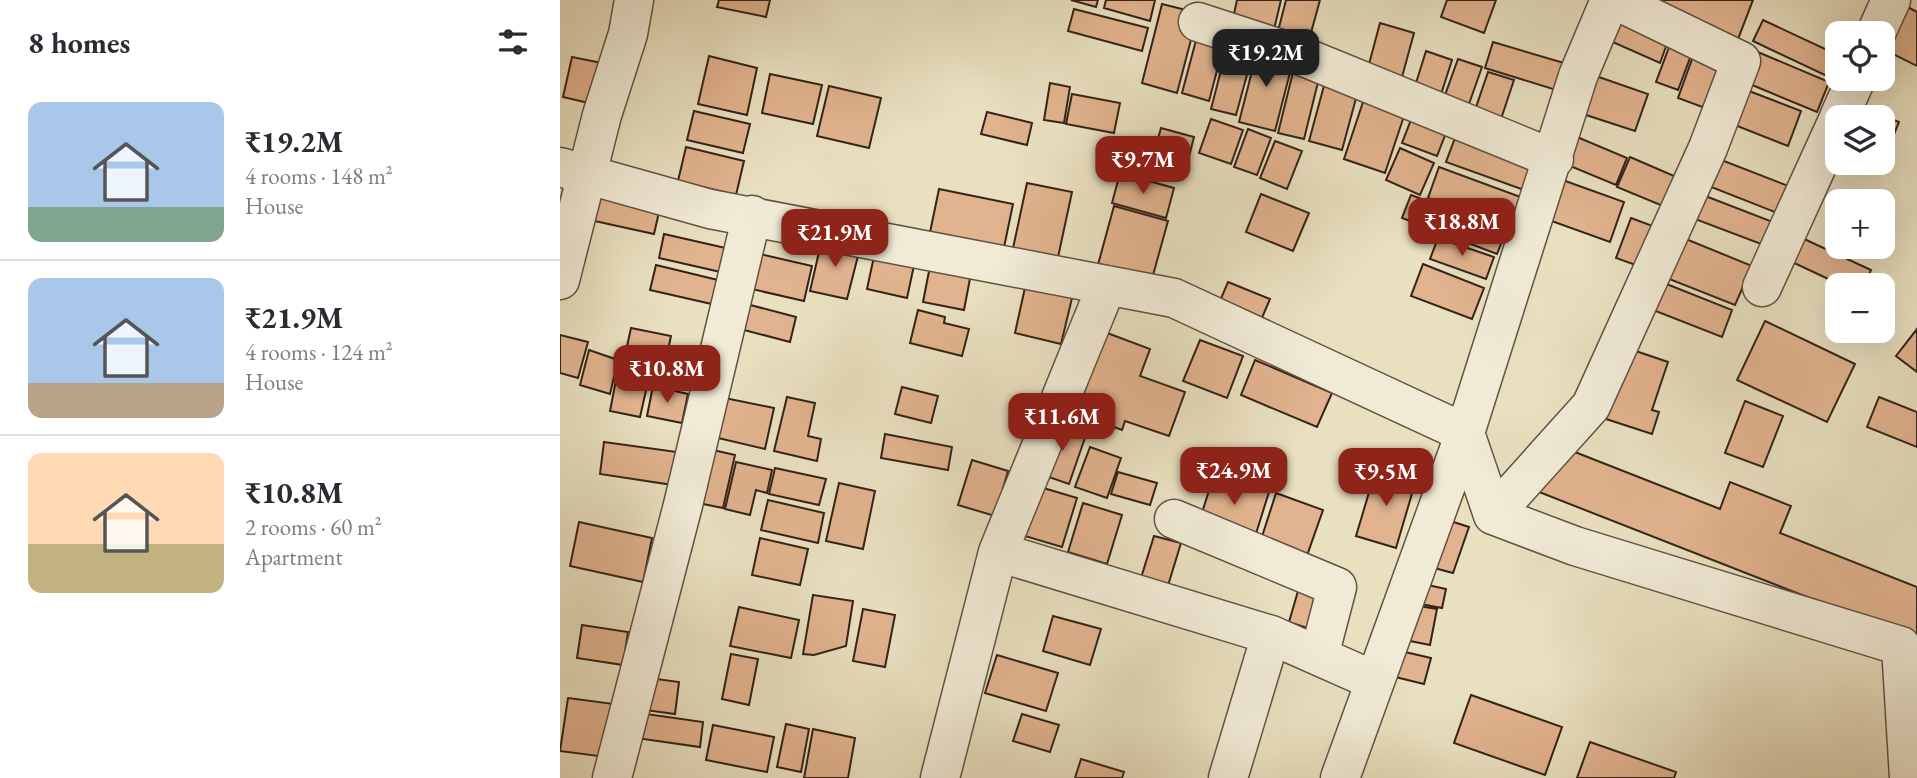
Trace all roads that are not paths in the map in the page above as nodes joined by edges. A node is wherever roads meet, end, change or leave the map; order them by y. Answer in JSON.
{"nodes":[{"id":1,"x":634,"y":0,"type":"edge"},
{"id":2,"x":1610,"y":0,"type":"edge"},
{"id":3,"x":1615,"y":0,"type":"edge"},
{"id":4,"x":1891,"y":0,"type":"edge"},
{"id":5,"x":1882,"y":21,"type":"edge"},
{"id":6,"x":1199,"y":22,"type":"dead end"},
{"id":7,"x":1825,"y":147,"type":"edge"},
{"id":8,"x":1554,"y":159,"type":"junction"},
{"id":9,"x":574,"y":170,"type":"edge"},
{"id":10,"x":752,"y":215,"type":"junction"},
{"id":11,"x":560,"y":280,"type":"edge"},
{"id":12,"x":1107,"y":285,"type":"junction"},
{"id":13,"x":1762,"y":287,"type":"dead end"},
{"id":14,"x":1465,"y":433,"type":"junction"},
{"id":15,"x":1493,"y":515,"type":"junction"},
{"id":16,"x":1174,"y":519,"type":"dead end"},
{"id":17,"x":998,"y":552,"type":"junction"},
{"id":18,"x":1271,"y":635,"type":"junction"},
{"id":19,"x":1319,"y":656,"type":"junction"},
{"id":20,"x":1375,"y":681,"type":"junction"},
{"id":21,"x":612,"y":778,"type":"edge"},
{"id":22,"x":940,"y":778,"type":"edge"},
{"id":23,"x":1228,"y":778,"type":"edge"},
{"id":24,"x":1340,"y":778,"type":"edge"},
{"id":25,"x":1909,"y":778,"type":"edge"}],
"edges":[{"from":1,"to":9,"type":"street"},
{"from":2,"to":8,"type":"street"},
{"from":3,"to":15,"type":"street"},
{"from":4,"to":5,"type":"street"},
{"from":6,"to":8,"type":"street"},
{"from":7,"to":13,"type":"street"},
{"from":8,"to":14,"type":"street"},
{"from":9,"to":10,"type":"street"},
{"from":9,"to":11,"type":"street"},
{"from":10,"to":12,"type":"street"},
{"from":10,"to":21,"type":"street"},
{"from":12,"to":14,"type":"street"},
{"from":12,"to":17,"type":"street"},
{"from":14,"to":15,"type":"street"},
{"from":14,"to":20,"type":"street"},
{"from":15,"to":25,"type":"street"},
{"from":16,"to":19,"type":"street"},
{"from":17,"to":18,"type":"street"},
{"from":17,"to":22,"type":"street"},
{"from":18,"to":19,"type":"street"},
{"from":18,"to":23,"type":"street"},
{"from":19,"to":20,"type":"street"},
{"from":20,"to":24,"type":"street"}]}
